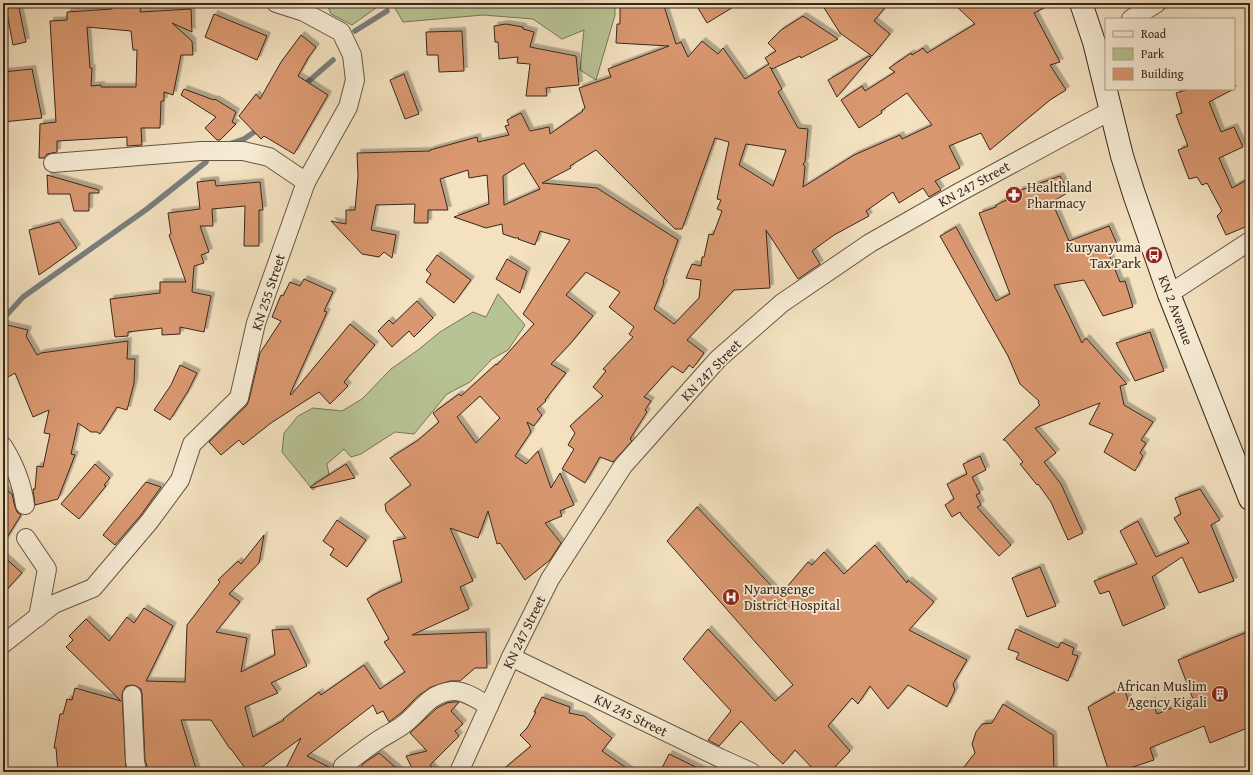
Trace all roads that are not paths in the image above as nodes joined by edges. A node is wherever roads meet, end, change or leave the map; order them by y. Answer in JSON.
{"nodes":[{"id":1,"x":276,"y":3,"type":"edge"},
{"id":2,"x":1081,"y":3,"type":"edge"},
{"id":3,"x":1157,"y":3,"type":"edge"},
{"id":4,"x":1133,"y":18,"type":"edge"},
{"id":5,"x":1100,"y":38,"type":"edge"},
{"id":6,"x":1105,"y":74,"type":"edge"},
{"id":7,"x":1107,"y":90,"type":"edge"},
{"id":8,"x":1110,"y":111,"type":"junction"},
{"id":9,"x":53,"y":163,"type":"dead end"},
{"id":10,"x":306,"y":182,"type":"junction"},
{"id":11,"x":1250,"y":241,"type":"edge"},
{"id":12,"x":1169,"y":294,"type":"junction"},
{"id":13,"x":3,"y":446,"type":"edge"},
{"id":14,"x":1250,"y":499,"type":"edge"},
{"id":15,"x":25,"y":505,"type":"dead end"},
{"id":16,"x":26,"y":538,"type":"dead end"},
{"id":17,"x":38,"y":617,"type":"junction"},
{"id":18,"x":3,"y":644,"type":"edge"},
{"id":19,"x":511,"y":657,"type":"junction"},
{"id":20,"x":132,"y":695,"type":"dead end"},
{"id":21,"x":489,"y":706,"type":"junction"},
{"id":22,"x":716,"y":765,"type":"edge"},
{"id":23,"x":343,"y":766,"type":"dead end"},
{"id":24,"x":137,"y":772,"type":"edge"},
{"id":25,"x":459,"y":772,"type":"edge"},
{"id":26,"x":751,"y":772,"type":"edge"}],
"edges":[{"from":1,"to":10,"type":"street","name":"KN 255 Street"},
{"from":2,"to":5,"type":"main road","name":"KN 2 Avenue"},
{"from":3,"to":4,"type":"street"},
{"from":5,"to":6,"type":"main road","name":"KN 2 Avenue"},
{"from":7,"to":8,"type":"main road","name":"KN 2 Avenue"},
{"from":8,"to":12,"type":"main road","name":"KN 2 Avenue"},
{"from":8,"to":19,"type":"street","name":"KN 247 Street"},
{"from":9,"to":10,"type":"street"},
{"from":10,"to":17,"type":"street","name":"KN 255 Street"},
{"from":11,"to":12,"type":"street"},
{"from":12,"to":14,"type":"main road","name":"KN 2 Avenue"},
{"from":13,"to":15,"type":"street"},
{"from":16,"to":17,"type":"street"},
{"from":17,"to":18,"type":"street"},
{"from":19,"to":21,"type":"street","name":"KN 247 Street"},
{"from":19,"to":22,"type":"street","name":"KN 245 Street"},
{"from":20,"to":24,"type":"street"},
{"from":21,"to":23,"type":"street"},
{"from":21,"to":25,"type":"street","name":"KN 247 Street"},
{"from":22,"to":26,"type":"street","name":"KN 245 Street"}]}
